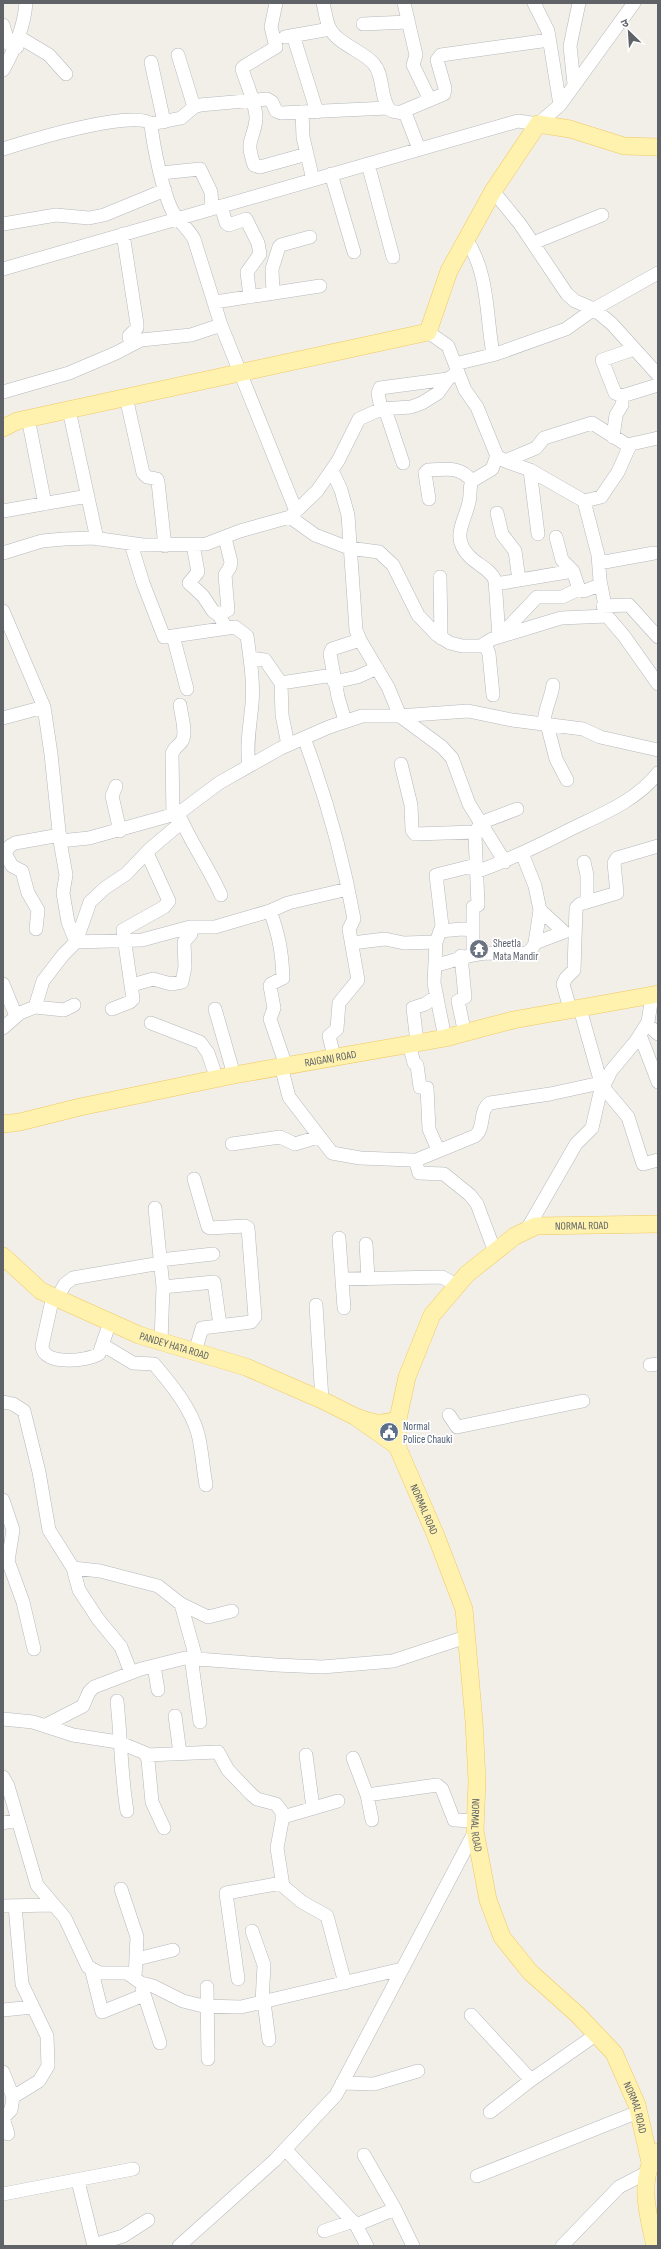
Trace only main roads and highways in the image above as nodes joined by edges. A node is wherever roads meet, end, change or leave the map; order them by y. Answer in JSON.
{"nodes":[{"id":1,"x":658,"y":148,"type":"edge"},
{"id":2,"x":3,"y":428,"type":"edge"},
{"id":3,"x":655,"y":995,"type":"edge"},
{"id":4,"x":3,"y":1124,"type":"edge"},
{"id":5,"x":658,"y":1224,"type":"edge"},
{"id":6,"x":3,"y":1256,"type":"edge"},
{"id":7,"x":356,"y":1417,"type":"junction"},
{"id":8,"x":398,"y":1419,"type":"junction"},
{"id":9,"x":397,"y":1446,"type":"junction"},
{"id":10,"x":651,"y":2161,"type":"edge"},
{"id":11,"x":656,"y":2246,"type":"edge"}],
"edges":[{"from":1,"to":2,"type":"main road"},
{"from":3,"to":4,"type":"main road","name":"RAIGANJ ROAD"},
{"from":5,"to":8,"type":"main road","name":"NORMAL ROAD"},
{"from":6,"to":7,"type":"main road","name":"PANDEY HATA ROAD"},
{"from":7,"to":8,"type":"main road"},
{"from":7,"to":9,"type":"main road"},
{"from":8,"to":9,"type":"main road","name":"NORMAL ROAD"},
{"from":9,"to":10,"type":"main road","name":"NORMAL ROAD"},
{"from":10,"to":11,"type":"main road","name":"NORMAL ROAD"}]}
